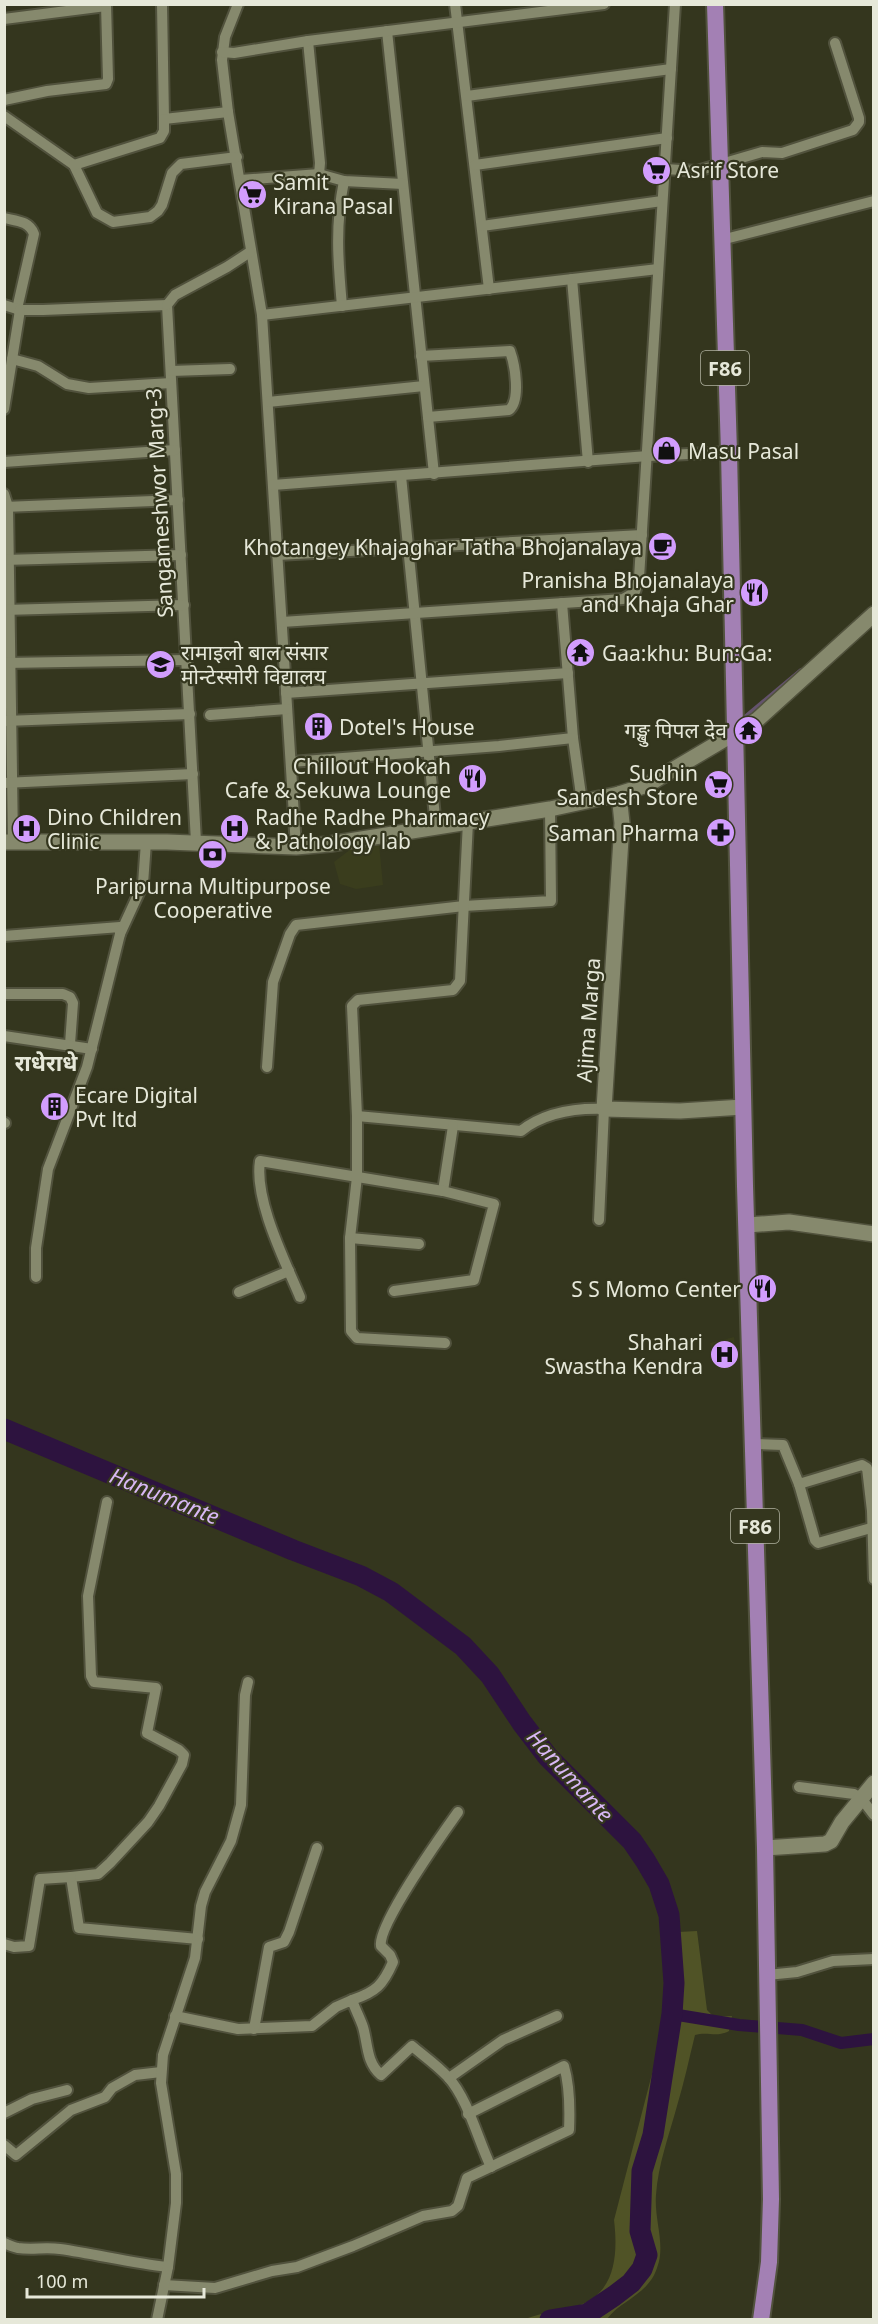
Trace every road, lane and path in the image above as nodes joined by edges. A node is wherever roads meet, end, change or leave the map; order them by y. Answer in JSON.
{"nodes":[{"id":1,"x":162,"y":4,"type":"edge"},
{"id":2,"x":238,"y":4,"type":"edge"},
{"id":3,"x":455,"y":4,"type":"edge"},
{"id":4,"x":604,"y":4,"type":"edge"},
{"id":5,"x":675,"y":4,"type":"edge"},
{"id":6,"x":715,"y":4,"type":"edge"},
{"id":7,"x":106,"y":5,"type":"edge"},
{"id":8,"x":4,"y":19,"type":"edge"},
{"id":9,"x":458,"y":23,"type":"junction"},
{"id":10,"x":387,"y":31,"type":"junction"},
{"id":11,"x":308,"y":40,"type":"junction"},
{"id":12,"x":835,"y":42,"type":"dead end"},
{"id":13,"x":222,"y":52,"type":"junction"},
{"id":14,"x":671,"y":69,"type":"junction"},
{"id":15,"x":466,"y":96,"type":"junction"},
{"id":16,"x":4,"y":100,"type":"edge"},
{"id":17,"x":228,"y":112,"type":"junction"},
{"id":18,"x":4,"y":117,"type":"edge"},
{"id":19,"x":164,"y":119,"type":"junction"},
{"id":20,"x":667,"y":138,"type":"junction"},
{"id":21,"x":237,"y":157,"type":"junction"},
{"id":22,"x":74,"y":165,"type":"junction"},
{"id":23,"x":475,"y":165,"type":"junction"},
{"id":24,"x":719,"y":165,"type":"junction"},
{"id":25,"x":665,"y":169,"type":"junction"},
{"id":26,"x":319,"y":174,"type":"junction"},
{"id":27,"x":240,"y":180,"type":"junction"},
{"id":28,"x":344,"y":181,"type":"junction"},
{"id":29,"x":403,"y":184,"type":"junction"},
{"id":30,"x":662,"y":201,"type":"junction"},
{"id":31,"x":873,"y":201,"type":"edge"},
{"id":32,"x":4,"y":218,"type":"edge"},
{"id":33,"x":482,"y":226,"type":"junction"},
{"id":34,"x":721,"y":240,"type":"junction"},
{"id":35,"x":250,"y":252,"type":"junction"},
{"id":36,"x":658,"y":269,"type":"junction"},
{"id":37,"x":572,"y":279,"type":"junction"},
{"id":38,"x":489,"y":289,"type":"junction"},
{"id":39,"x":415,"y":297,"type":"junction"},
{"id":40,"x":4,"y":305,"type":"edge"},
{"id":41,"x":167,"y":305,"type":"junction"},
{"id":42,"x":342,"y":306,"type":"junction"},
{"id":43,"x":18,"y":309,"type":"junction"},
{"id":44,"x":262,"y":315,"type":"junction"},
{"id":45,"x":421,"y":356,"type":"junction"},
{"id":46,"x":12,"y":359,"type":"junction"},
{"id":47,"x":230,"y":369,"type":"dead end"},
{"id":48,"x":171,"y":371,"type":"junction"},
{"id":49,"x":171,"y":383,"type":"junction"},
{"id":50,"x":424,"y":386,"type":"junction"},
{"id":51,"x":268,"y":402,"type":"junction"},
{"id":52,"x":4,"y":408,"type":"edge"},
{"id":53,"x":428,"y":417,"type":"junction"},
{"id":54,"x":175,"y":450,"type":"junction"},
{"id":55,"x":729,"y":452,"type":"junction"},
{"id":56,"x":648,"y":456,"type":"junction"},
{"id":57,"x":4,"y":462,"type":"edge"},
{"id":58,"x":588,"y":462,"type":"junction"},
{"id":59,"x":434,"y":474,"type":"junction"},
{"id":60,"x":401,"y":476,"type":"junction"},
{"id":61,"x":273,"y":485,"type":"junction"},
{"id":62,"x":4,"y":494,"type":"edge"},
{"id":63,"x":178,"y":500,"type":"junction"},
{"id":64,"x":6,"y":507,"type":"edge"},
{"id":65,"x":642,"y":535,"type":"junction"},
{"id":66,"x":408,"y":546,"type":"junction"},
{"id":67,"x":181,"y":555,"type":"junction"},
{"id":68,"x":277,"y":555,"type":"junction"},
{"id":69,"x":6,"y":560,"type":"edge"},
{"id":70,"x":562,"y":603,"type":"junction"},
{"id":71,"x":184,"y":605,"type":"junction"},
{"id":72,"x":7,"y":610,"type":"edge"},
{"id":73,"x":415,"y":612,"type":"junction"},
{"id":74,"x":873,"y":614,"type":"edge"},
{"id":75,"x":282,"y":622,"type":"junction"},
{"id":76,"x":187,"y":660,"type":"junction"},
{"id":77,"x":7,"y":663,"type":"edge"},
{"id":78,"x":568,"y":673,"type":"junction"},
{"id":79,"x":422,"y":684,"type":"junction"},
{"id":80,"x":286,"y":693,"type":"junction"},
{"id":81,"x":287,"y":709,"type":"junction"},
{"id":82,"x":189,"y":714,"type":"junction"},
{"id":83,"x":210,"y":715,"type":"dead end"},
{"id":84,"x":8,"y":721,"type":"edge"},
{"id":85,"x":735,"y":732,"type":"junction"},
{"id":86,"x":573,"y":738,"type":"junction"},
{"id":87,"x":428,"y":751,"type":"junction"},
{"id":88,"x":291,"y":762,"type":"junction"},
{"id":89,"x":193,"y":774,"type":"junction"},
{"id":90,"x":8,"y":782,"type":"edge"},
{"id":91,"x":619,"y":794,"type":"junction"},
{"id":92,"x":582,"y":802,"type":"junction"},
{"id":93,"x":550,"y":809,"type":"junction"},
{"id":94,"x":468,"y":822,"type":"junction"},
{"id":95,"x":435,"y":827,"type":"junction"},
{"id":96,"x":9,"y":841,"type":"edge"},
{"id":97,"x":146,"y":842,"type":"junction"},
{"id":98,"x":196,"y":842,"type":"junction"},
{"id":99,"x":296,"y":847,"type":"junction"},
{"id":100,"x":464,"y":906,"type":"junction"},
{"id":101,"x":120,"y":934,"type":"junction"},
{"id":102,"x":4,"y":936,"type":"edge"},
{"id":103,"x":4,"y":994,"type":"edge"},
{"id":104,"x":4,"y":1036,"type":"edge"},
{"id":105,"x":70,"y":1044,"type":"junction"},
{"id":106,"x":92,"y":1049,"type":"junction"},
{"id":107,"x":267,"y":1067,"type":"dead end"},
{"id":108,"x":743,"y":1107,"type":"junction"},
{"id":109,"x":604,"y":1109,"type":"junction"},
{"id":110,"x":357,"y":1116,"type":"junction"},
{"id":111,"x":453,"y":1126,"type":"junction"},
{"id":112,"x":357,"y":1177,"type":"junction"},
{"id":113,"x":443,"y":1191,"type":"junction"},
{"id":114,"x":599,"y":1220,"type":"dead end"},
{"id":115,"x":747,"y":1225,"type":"junction"},
{"id":116,"x":873,"y":1234,"type":"edge"},
{"id":117,"x":350,"y":1238,"type":"junction"},
{"id":118,"x":419,"y":1244,"type":"dead end"},
{"id":119,"x":289,"y":1271,"type":"junction"},
{"id":120,"x":36,"y":1277,"type":"dead end"},
{"id":121,"x":394,"y":1291,"type":"dead end"},
{"id":122,"x":239,"y":1292,"type":"dead end"},
{"id":123,"x":300,"y":1297,"type":"dead end"},
{"id":124,"x":445,"y":1343,"type":"dead end"},
{"id":125,"x":753,"y":1444,"type":"junction"},
{"id":126,"x":799,"y":1484,"type":"junction"},
{"id":127,"x":107,"y":1502,"type":"dead end"},
{"id":128,"x":872,"y":1528,"type":"junction"},
{"id":129,"x":873,"y":1579,"type":"edge"},
{"id":130,"x":248,"y":1682,"type":"dead end"},
{"id":131,"x":873,"y":1783,"type":"edge"},
{"id":132,"x":799,"y":1787,"type":"dead end"},
{"id":133,"x":861,"y":1798,"type":"junction"},
{"id":134,"x":458,"y":1812,"type":"dead end"},
{"id":135,"x":873,"y":1815,"type":"edge"},
{"id":136,"x":317,"y":1848,"type":"dead end"},
{"id":137,"x":765,"y":1848,"type":"junction"},
{"id":138,"x":70,"y":1877,"type":"junction"},
{"id":139,"x":198,"y":1939,"type":"junction"},
{"id":140,"x":4,"y":1944,"type":"edge"},
{"id":141,"x":873,"y":1959,"type":"edge"},
{"id":142,"x":767,"y":1975,"type":"junction"},
{"id":143,"x":352,"y":2000,"type":"junction"},
{"id":144,"x":175,"y":2016,"type":"junction"},
{"id":145,"x":557,"y":2016,"type":"dead end"},
{"id":146,"x":254,"y":2029,"type":"junction"},
{"id":147,"x":161,"y":2072,"type":"junction"},
{"id":148,"x":449,"y":2078,"type":"junction"},
{"id":149,"x":67,"y":2090,"type":"dead end"},
{"id":150,"x":4,"y":2112,"type":"edge"},
{"id":151,"x":468,"y":2114,"type":"junction"},
{"id":152,"x":4,"y":2145,"type":"edge"},
{"id":153,"x":491,"y":2167,"type":"junction"},
{"id":154,"x":4,"y":2243,"type":"edge"},
{"id":155,"x":168,"y":2267,"type":"junction"},
{"id":156,"x":164,"y":2285,"type":"junction"},
{"id":157,"x":157,"y":2319,"type":"edge"},
{"id":158,"x":761,"y":2319,"type":"edge"}],
"edges":[{"from":1,"to":19,"type":"street"},
{"from":2,"to":13,"type":"street"},
{"from":3,"to":9,"type":"street"},
{"from":4,"to":9,"type":"street"},
{"from":5,"to":14,"type":"street"},
{"from":6,"to":24,"type":"main road","number":"F86"},
{"from":7,"to":8,"type":"street"},
{"from":7,"to":16,"type":"street"},
{"from":9,"to":10,"type":"street"},
{"from":9,"to":15,"type":"street"},
{"from":10,"to":11,"type":"street"},
{"from":10,"to":29,"type":"street"},
{"from":11,"to":13,"type":"street"},
{"from":11,"to":26,"type":"street"},
{"from":12,"to":24,"type":"street"},
{"from":13,"to":17,"type":"street"},
{"from":14,"to":15,"type":"street"},
{"from":14,"to":20,"type":"street"},
{"from":15,"to":23,"type":"street"},
{"from":17,"to":19,"type":"street"},
{"from":17,"to":21,"type":"street"},
{"from":18,"to":22,"type":"street"},
{"from":19,"to":22,"type":"street"},
{"from":20,"to":23,"type":"street"},
{"from":20,"to":25,"type":"street"},
{"from":21,"to":22,"type":"street"},
{"from":21,"to":27,"type":"street"},
{"from":23,"to":33,"type":"street"},
{"from":24,"to":25,"type":"street"},
{"from":24,"to":34,"type":"main road","number":"F86"},
{"from":25,"to":30,"type":"street"},
{"from":26,"to":27,"type":"street"},
{"from":26,"to":28,"type":"street"},
{"from":27,"to":35,"type":"street"},
{"from":28,"to":29,"type":"street"},
{"from":28,"to":42,"type":"street"},
{"from":29,"to":39,"type":"street"},
{"from":30,"to":33,"type":"street"},
{"from":30,"to":36,"type":"street"},
{"from":31,"to":34,"type":"street"},
{"from":32,"to":43,"type":"street"},
{"from":33,"to":38,"type":"street"},
{"from":34,"to":55,"type":"main road","number":"F86"},
{"from":35,"to":41,"type":"street"},
{"from":35,"to":44,"type":"street"},
{"from":36,"to":37,"type":"street"},
{"from":36,"to":56,"type":"street"},
{"from":37,"to":38,"type":"street"},
{"from":37,"to":58,"type":"street"},
{"from":38,"to":39,"type":"street"},
{"from":39,"to":42,"type":"street"},
{"from":39,"to":45,"type":"street"},
{"from":40,"to":43,"type":"street"},
{"from":41,"to":43,"type":"street"},
{"from":41,"to":48,"type":"street","name":"Sangameshwor Marg-3"},
{"from":42,"to":44,"type":"street"},
{"from":43,"to":46,"type":"street"},
{"from":44,"to":51,"type":"street"},
{"from":45,"to":50,"type":"street"},
{"from":45,"to":53,"type":"street"},
{"from":46,"to":49,"type":"street"},
{"from":46,"to":52,"type":"street"},
{"from":47,"to":48,"type":"street"},
{"from":48,"to":49,"type":"street","name":"Sangameshwor Marg-3"},
{"from":49,"to":54,"type":"street","name":"Sangameshwor Marg-3"},
{"from":50,"to":51,"type":"street"},
{"from":50,"to":53,"type":"street"},
{"from":51,"to":61,"type":"street"},
{"from":53,"to":59,"type":"street"},
{"from":54,"to":57,"type":"street"},
{"from":54,"to":63,"type":"street","name":"Sangameshwor Marg-3"},
{"from":55,"to":56,"type":"street"},
{"from":55,"to":85,"type":"main road","number":"F86"},
{"from":56,"to":58,"type":"street"},
{"from":56,"to":65,"type":"street"},
{"from":58,"to":59,"type":"street"},
{"from":59,"to":60,"type":"street"},
{"from":60,"to":61,"type":"street"},
{"from":60,"to":66,"type":"street"},
{"from":61,"to":68,"type":"street"},
{"from":62,"to":64,"type":"street"},
{"from":63,"to":64,"type":"street"},
{"from":63,"to":67,"type":"street","name":"Sangameshwor Marg-3"},
{"from":64,"to":69,"type":"street"},
{"from":65,"to":66,"type":"street"},
{"from":65,"to":70,"type":"street"},
{"from":66,"to":68,"type":"street"},
{"from":66,"to":73,"type":"street"},
{"from":67,"to":69,"type":"street"},
{"from":67,"to":71,"type":"street","name":"Sangameshwor Marg-3"},
{"from":68,"to":75,"type":"street"},
{"from":69,"to":72,"type":"street"},
{"from":70,"to":73,"type":"street"},
{"from":70,"to":78,"type":"street"},
{"from":71,"to":72,"type":"street"},
{"from":71,"to":76,"type":"street","name":"Sangameshwor Marg-3"},
{"from":72,"to":77,"type":"street"},
{"from":73,"to":75,"type":"street"},
{"from":73,"to":79,"type":"street"},
{"from":74,"to":85,"type":"main road"},
{"from":75,"to":80,"type":"street"},
{"from":76,"to":77,"type":"street"},
{"from":76,"to":82,"type":"street","name":"Sangameshwor Marg-3"},
{"from":77,"to":84,"type":"street"},
{"from":78,"to":79,"type":"street"},
{"from":78,"to":86,"type":"street"},
{"from":79,"to":80,"type":"street"},
{"from":79,"to":87,"type":"street"},
{"from":80,"to":81,"type":"street"},
{"from":81,"to":83,"type":"street"},
{"from":81,"to":88,"type":"street"},
{"from":82,"to":84,"type":"street"},
{"from":82,"to":89,"type":"street","name":"Sangameshwor Marg-3"},
{"from":84,"to":90,"type":"street"},
{"from":85,"to":91,"type":"main road"},
{"from":85,"to":108,"type":"main road","number":"F86"},
{"from":86,"to":87,"type":"street"},
{"from":86,"to":92,"type":"street"},
{"from":87,"to":88,"type":"street"},
{"from":87,"to":95,"type":"street"},
{"from":88,"to":99,"type":"street"},
{"from":89,"to":90,"type":"street"},
{"from":89,"to":98,"type":"street","name":"Sangameshwor Marg-3"},
{"from":90,"to":96,"type":"street"},
{"from":91,"to":92,"type":"main road"},
{"from":91,"to":109,"type":"main road","name":"Ajima Marga"},
{"from":92,"to":93,"type":"main road"},
{"from":93,"to":94,"type":"main road"},
{"from":93,"to":100,"type":"street"},
{"from":94,"to":95,"type":"main road"},
{"from":94,"to":100,"type":"street"},
{"from":95,"to":99,"type":"main road"},
{"from":96,"to":97,"type":"main road"},
{"from":97,"to":98,"type":"main road"},
{"from":97,"to":101,"type":"street"},
{"from":98,"to":99,"type":"main road"},
{"from":100,"to":107,"type":"street"},
{"from":100,"to":110,"type":"street"},
{"from":101,"to":102,"type":"street"},
{"from":101,"to":106,"type":"street"},
{"from":103,"to":105,"type":"street"},
{"from":104,"to":105,"type":"street"},
{"from":105,"to":106,"type":"street"},
{"from":106,"to":120,"type":"street"},
{"from":108,"to":109,"type":"main road","name":"Ajima Marga"},
{"from":108,"to":115,"type":"main road","number":"F86"},
{"from":109,"to":111,"type":"street"},
{"from":109,"to":114,"type":"street"},
{"from":110,"to":111,"type":"street"},
{"from":110,"to":112,"type":"street"},
{"from":111,"to":113,"type":"street"},
{"from":112,"to":113,"type":"street"},
{"from":112,"to":117,"type":"street"},
{"from":112,"to":119,"type":"street"},
{"from":113,"to":121,"type":"street"},
{"from":115,"to":116,"type":"main road"},
{"from":115,"to":125,"type":"main road","number":"F86"},
{"from":117,"to":118,"type":"street"},
{"from":117,"to":124,"type":"street"},
{"from":119,"to":122,"type":"street"},
{"from":119,"to":123,"type":"street"},
{"from":125,"to":126,"type":"street"},
{"from":125,"to":137,"type":"main road","number":"F86"},
{"from":126,"to":128,"type":"street"},
{"from":126,"to":128,"type":"street"},
{"from":127,"to":138,"type":"street"},
{"from":128,"to":129,"type":"street"},
{"from":130,"to":139,"type":"street"},
{"from":131,"to":133,"type":"main road"},
{"from":132,"to":133,"type":"street"},
{"from":133,"to":135,"type":"street"},
{"from":133,"to":137,"type":"main road"},
{"from":134,"to":143,"type":"street"},
{"from":136,"to":146,"type":"street"},
{"from":137,"to":142,"type":"main road","number":"F86"},
{"from":138,"to":139,"type":"street"},
{"from":138,"to":140,"type":"street"},
{"from":139,"to":144,"type":"street"},
{"from":141,"to":142,"type":"street"},
{"from":142,"to":158,"type":"main road","number":"F86"},
{"from":143,"to":146,"type":"street"},
{"from":143,"to":148,"type":"street"},
{"from":144,"to":146,"type":"street"},
{"from":144,"to":147,"type":"street"},
{"from":145,"to":148,"type":"street"},
{"from":147,"to":152,"type":"street"},
{"from":147,"to":155,"type":"street"},
{"from":148,"to":151,"type":"street"},
{"from":149,"to":150,"type":"street"},
{"from":151,"to":153,"type":"street"},
{"from":151,"to":153,"type":"street"},
{"from":153,"to":156,"type":"street"},
{"from":154,"to":155,"type":"street"},
{"from":155,"to":156,"type":"street"},
{"from":156,"to":157,"type":"street"}]}
